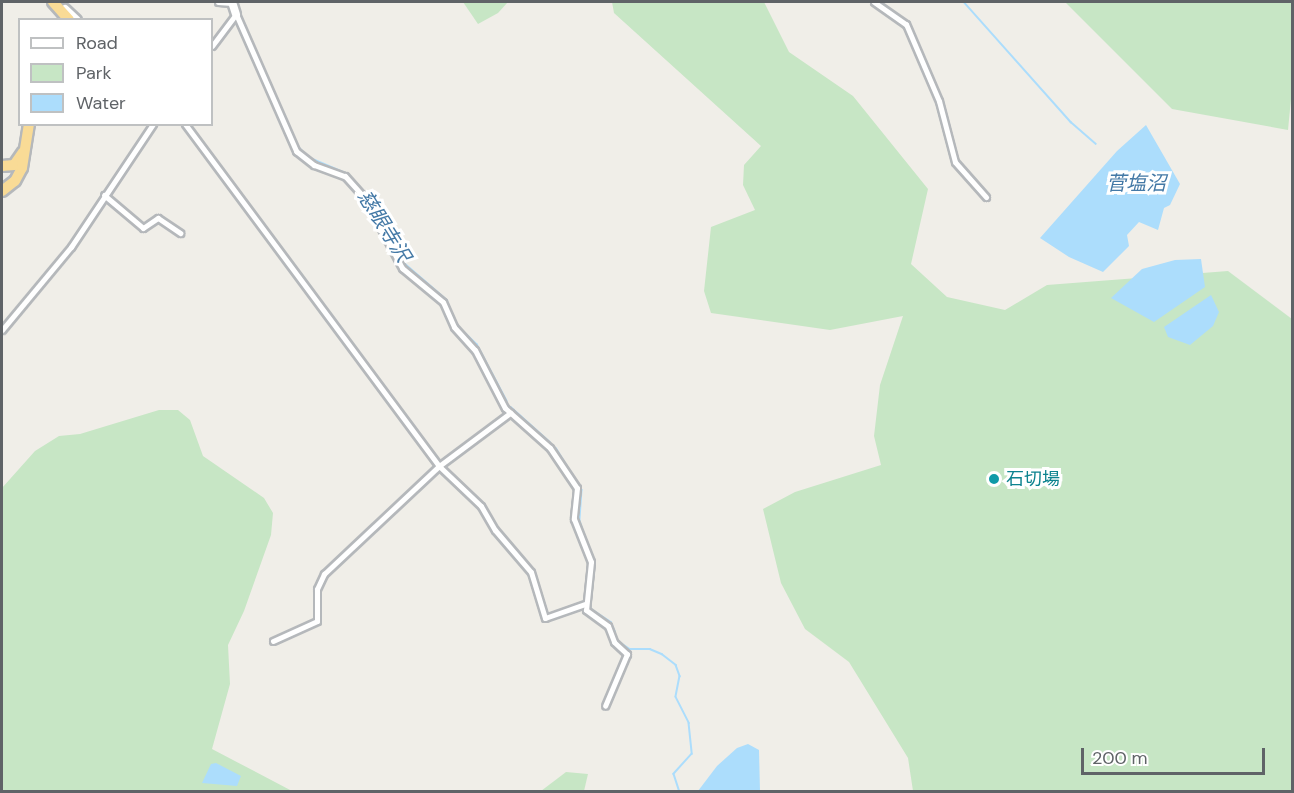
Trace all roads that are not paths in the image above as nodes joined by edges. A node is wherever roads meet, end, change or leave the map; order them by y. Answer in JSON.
{"nodes":[{"id":1,"x":55,"y":2,"type":"edge"},
{"id":2,"x":218,"y":2,"type":"edge"},
{"id":3,"x":232,"y":2,"type":"edge"},
{"id":4,"x":874,"y":2,"type":"edge"},
{"id":5,"x":236,"y":14,"type":"junction"},
{"id":6,"x":67,"y":18,"type":"edge"},
{"id":7,"x":75,"y":18,"type":"edge"},
{"id":8,"x":213,"y":45,"type":"edge"},
{"id":9,"x":29,"y":126,"type":"edge"},
{"id":10,"x":152,"y":126,"type":"edge"},
{"id":11,"x":186,"y":126,"type":"edge"},
{"id":12,"x":28,"y":140,"type":"junction"},
{"id":13,"x":2,"y":166,"type":"edge"},
{"id":14,"x":2,"y":191,"type":"edge"},
{"id":15,"x":104,"y":195,"type":"junction"},
{"id":16,"x":986,"y":197,"type":"dead end"},
{"id":17,"x":180,"y":233,"type":"dead end"},
{"id":18,"x":2,"y":330,"type":"edge"},
{"id":19,"x":510,"y":413,"type":"junction"},
{"id":20,"x":439,"y":466,"type":"junction"},
{"id":21,"x":585,"y":604,"type":"junction"},
{"id":22,"x":273,"y":641,"type":"dead end"},
{"id":23,"x":605,"y":706,"type":"dead end"}],
"edges":[{"from":1,"to":6,"type":"highway"},
{"from":1,"to":7,"type":"street"},
{"from":2,"to":3,"type":"street"},
{"from":3,"to":5,"type":"street"},
{"from":4,"to":16,"type":"street"},
{"from":5,"to":8,"type":"street"},
{"from":5,"to":19,"type":"street"},
{"from":9,"to":12,"type":"highway"},
{"from":10,"to":15,"type":"street"},
{"from":11,"to":20,"type":"street"},
{"from":12,"to":13,"type":"highway"},
{"from":12,"to":14,"type":"highway"},
{"from":15,"to":17,"type":"street"},
{"from":15,"to":18,"type":"street"},
{"from":19,"to":20,"type":"street"},
{"from":19,"to":21,"type":"street"},
{"from":20,"to":21,"type":"street"},
{"from":20,"to":22,"type":"street"},
{"from":21,"to":23,"type":"street"}]}
